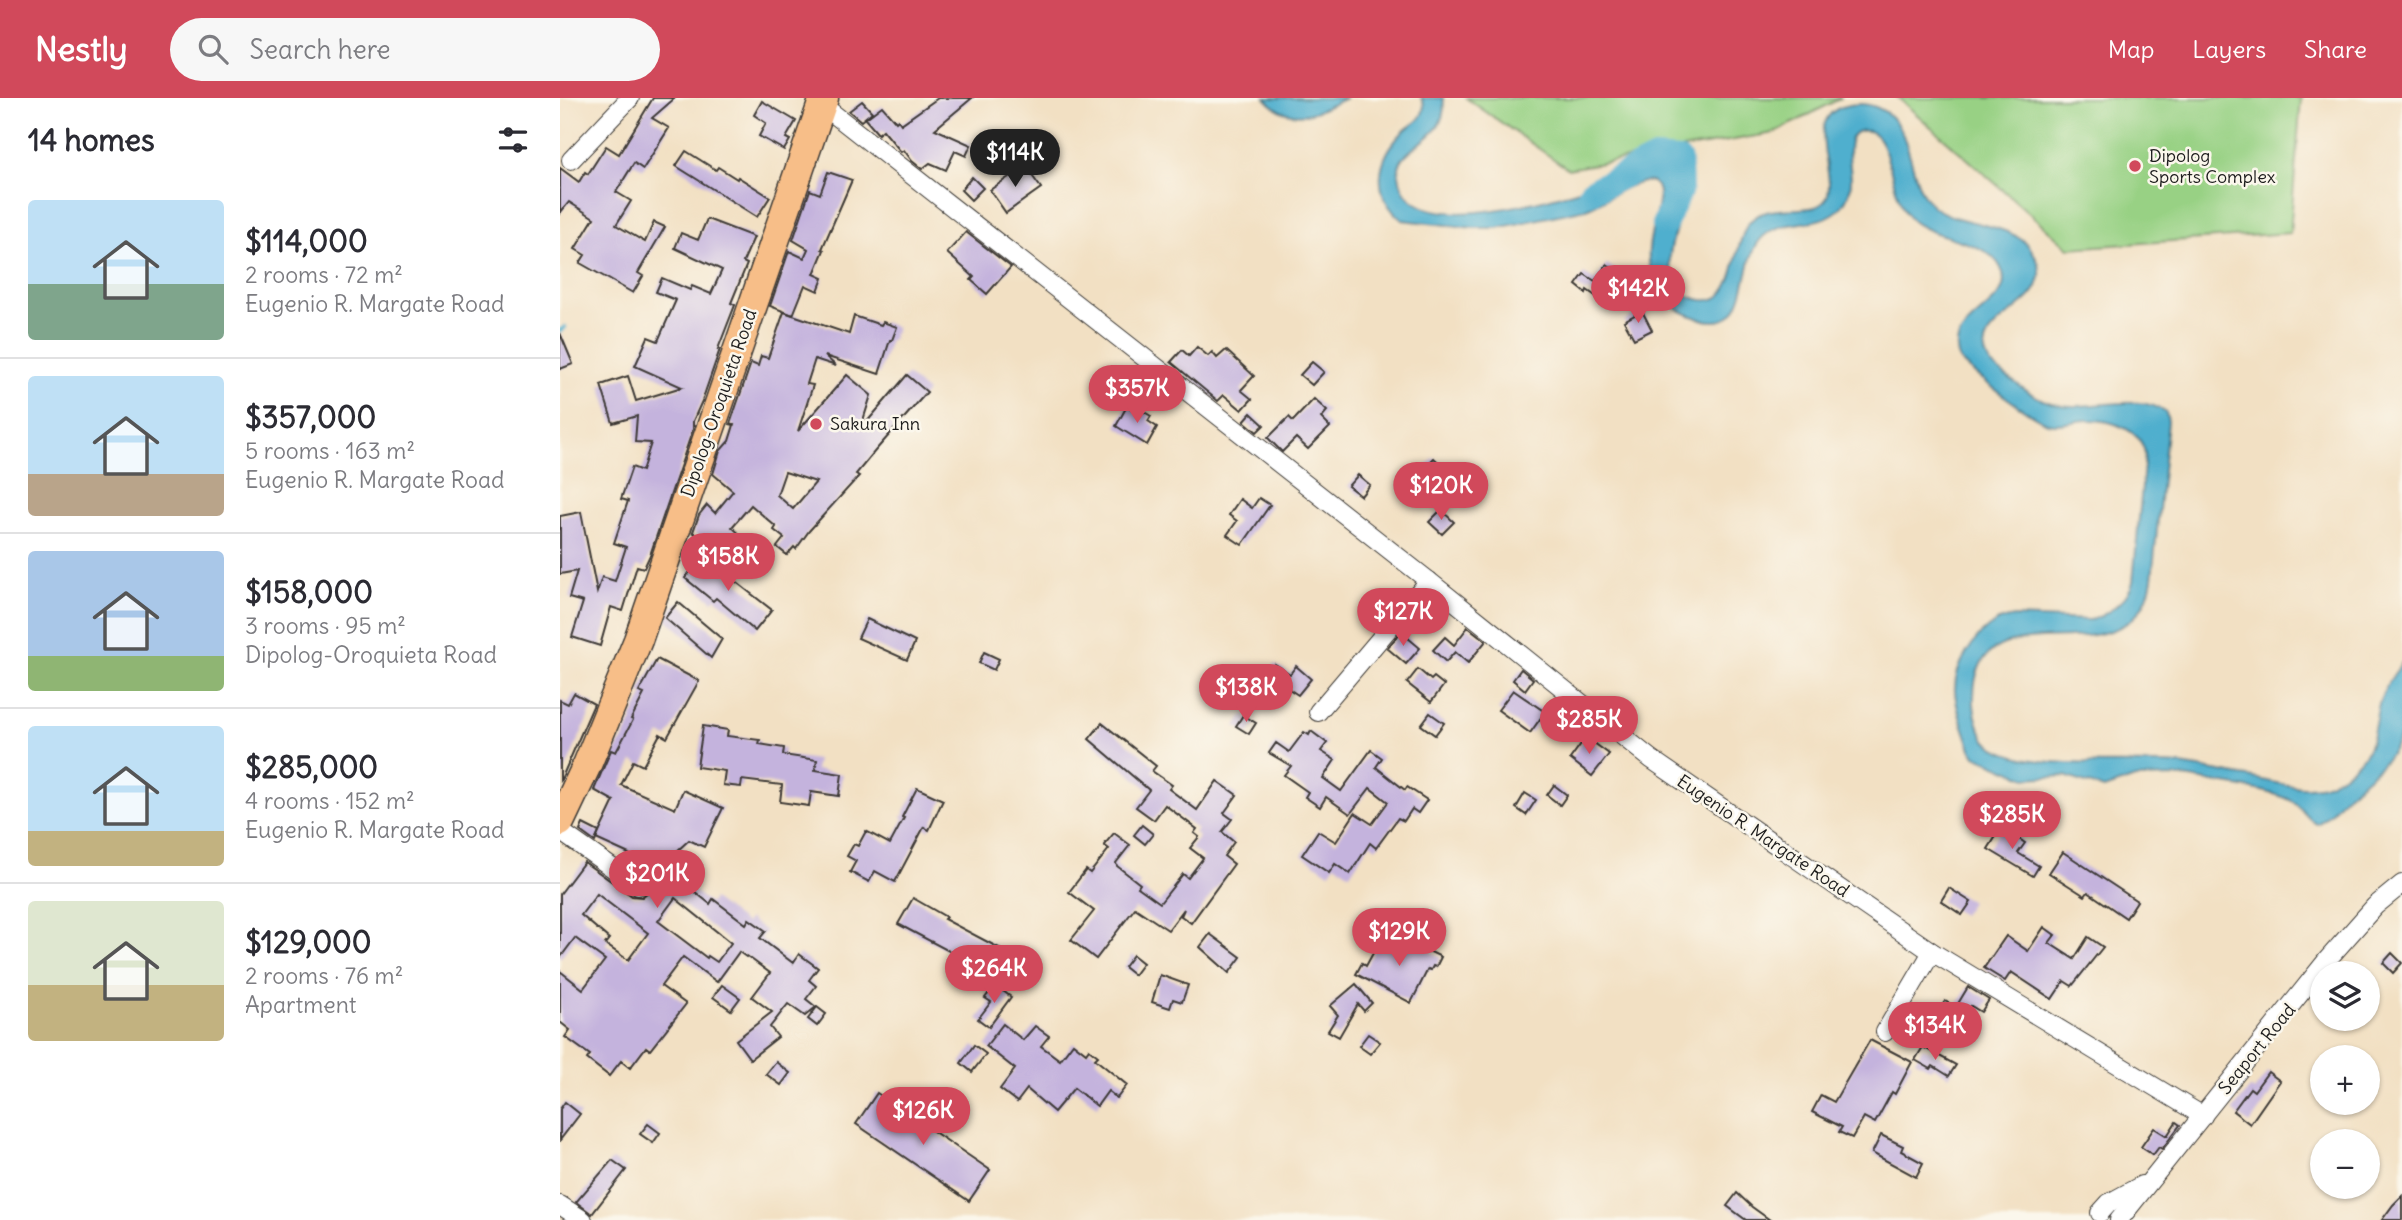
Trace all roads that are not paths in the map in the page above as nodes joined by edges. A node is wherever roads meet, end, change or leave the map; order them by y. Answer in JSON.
{"nodes":[{"id":1,"x":630,"y":98,"type":"edge"},
{"id":2,"x":822,"y":101,"type":"edge"},
{"id":3,"x":571,"y":160,"type":"dead end"},
{"id":4,"x":1429,"y":581,"type":"junction"},
{"id":5,"x":1318,"y":712,"type":"dead end"},
{"id":6,"x":560,"y":822,"type":"edge"},
{"id":7,"x":560,"y":831,"type":"edge"},
{"id":8,"x":2402,"y":884,"type":"edge"},
{"id":9,"x":638,"y":886,"type":"dead end"},
{"id":10,"x":1931,"y":951,"type":"junction"},
{"id":11,"x":1885,"y":1032,"type":"dead end"},
{"id":12,"x":2203,"y":1116,"type":"junction"},
{"id":13,"x":2156,"y":1174,"type":"junction"},
{"id":14,"x":560,"y":1205,"type":"edge"},
{"id":15,"x":2100,"y":1213,"type":"dead end"},
{"id":16,"x":583,"y":1220,"type":"edge"},
{"id":17,"x":2119,"y":1220,"type":"edge"}],
"edges":[{"from":1,"to":3,"type":"street"},
{"from":2,"to":4,"type":"street","name":"Eugenio R. Margate Road"},
{"from":2,"to":6,"type":"main road","name":"Dipolog-Oroquieta Road"},
{"from":4,"to":5,"type":"street"},
{"from":4,"to":10,"type":"street","name":"Eugenio R. Margate Road"},
{"from":7,"to":9,"type":"street"},
{"from":8,"to":12,"type":"street","name":"Seaport Road"},
{"from":10,"to":11,"type":"street"},
{"from":10,"to":12,"type":"street","name":"Eugenio R. Margate Road"},
{"from":12,"to":13,"type":"street","name":"Seaport Road"},
{"from":13,"to":15,"type":"street"},
{"from":13,"to":17,"type":"street","name":"Seaport Road"},
{"from":14,"to":16,"type":"street"}]}
